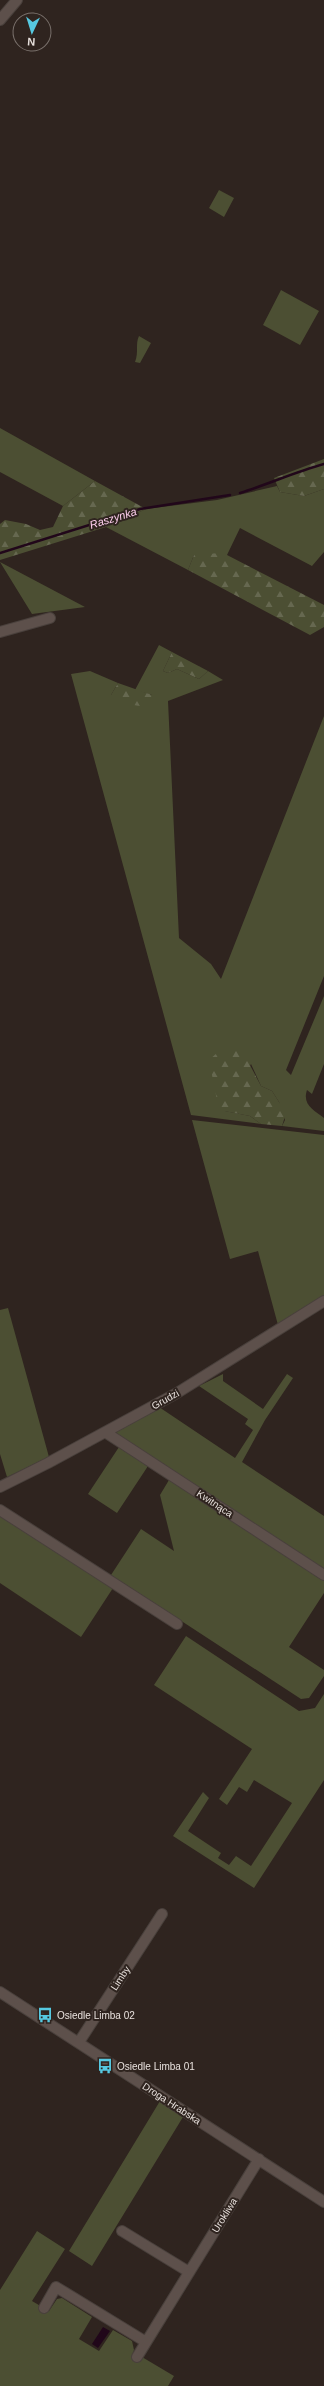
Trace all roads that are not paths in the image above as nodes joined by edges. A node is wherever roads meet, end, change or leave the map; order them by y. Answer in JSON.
{"nodes":[{"id":1,"x":17,"y":0,"type":"edge"},
{"id":2,"x":0,"y":20,"type":"edge"},
{"id":3,"x":50,"y":618,"type":"dead end"},
{"id":4,"x":0,"y":632,"type":"edge"},
{"id":5,"x":324,"y":1301,"type":"edge"},
{"id":6,"x":105,"y":1432,"type":"junction"},
{"id":7,"x":0,"y":1486,"type":"edge"},
{"id":8,"x":0,"y":1510,"type":"edge"},
{"id":9,"x":324,"y":1575,"type":"edge"},
{"id":10,"x":176,"y":1624,"type":"dead end"},
{"id":11,"x":162,"y":1914,"type":"dead end"},
{"id":12,"x":0,"y":1992,"type":"edge"},
{"id":13,"x":79,"y":2042,"type":"junction"},
{"id":14,"x":258,"y":2159,"type":"junction"},
{"id":15,"x":324,"y":2202,"type":"edge"},
{"id":16,"x":122,"y":2231,"type":"dead end"},
{"id":17,"x":189,"y":2272,"type":"junction"},
{"id":18,"x":44,"y":2308,"type":"dead end"},
{"id":19,"x":146,"y":2342,"type":"junction"},
{"id":20,"x":137,"y":2357,"type":"dead end"}],
"edges":[{"from":1,"to":2,"type":"street"},
{"from":3,"to":4,"type":"street"},
{"from":5,"to":6,"type":"street","name":"Grudzi"},
{"from":6,"to":7,"type":"street","name":"Grudzi"},
{"from":6,"to":9,"type":"street","name":"Kwitnąca"},
{"from":8,"to":10,"type":"street"},
{"from":11,"to":13,"type":"street","name":"Limby"},
{"from":12,"to":13,"type":"street","name":"Droga Hrabska"},
{"from":13,"to":14,"type":"street","name":"Droga Hrabska"},
{"from":14,"to":15,"type":"street","name":"Droga Hrabska"},
{"from":14,"to":17,"type":"street","name":"Urokliwa"},
{"from":16,"to":17,"type":"street"},
{"from":17,"to":19,"type":"street","name":"Urokliwa"},
{"from":18,"to":19,"type":"street"},
{"from":19,"to":20,"type":"street","name":"Urokliwa"}]}
